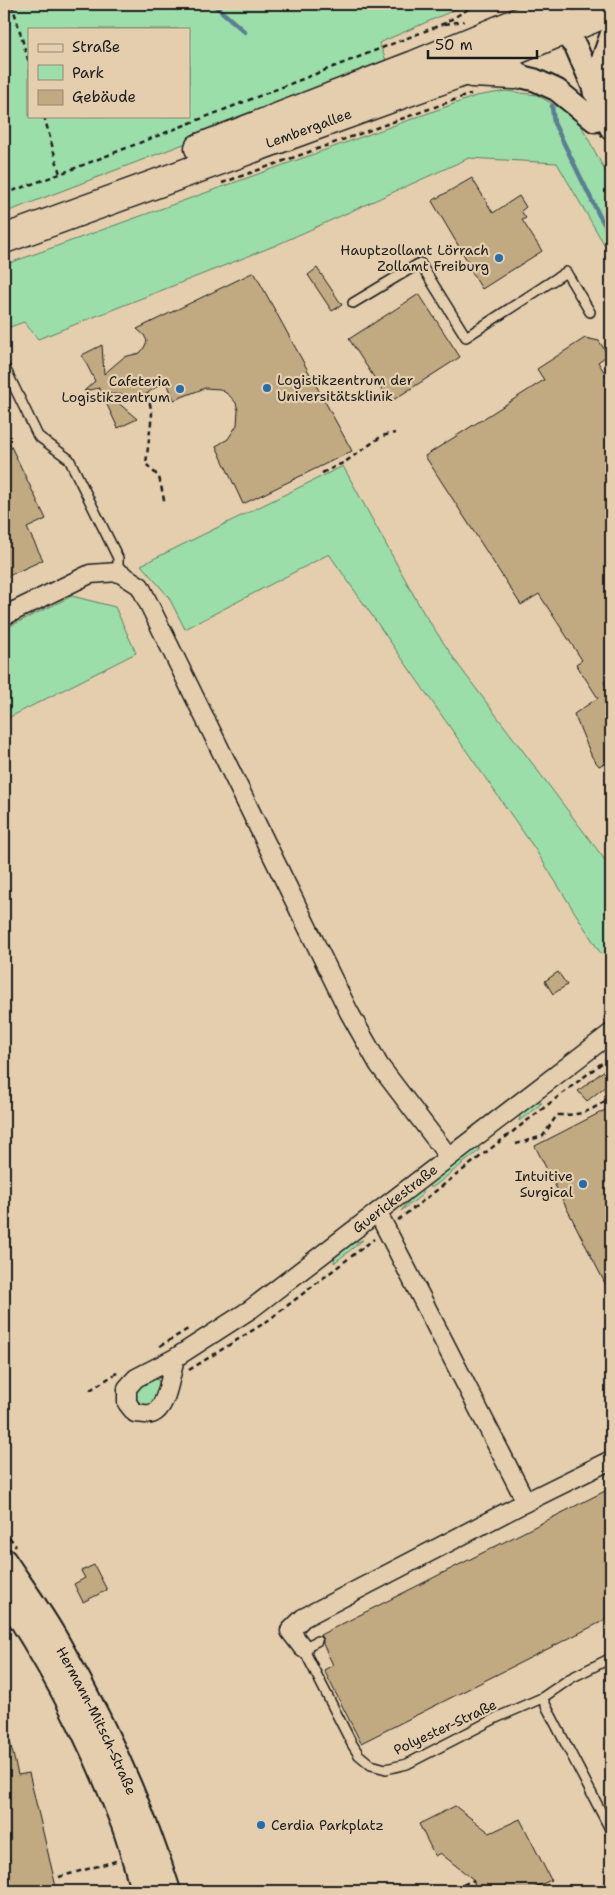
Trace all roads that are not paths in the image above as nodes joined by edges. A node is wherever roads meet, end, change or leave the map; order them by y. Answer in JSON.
{"nodes":[{"id":1,"x":611,"y":11,"type":"edge"},
{"id":2,"x":559,"y":14,"type":"edge"},
{"id":3,"x":611,"y":35,"type":"edge"},
{"id":4,"x":463,"y":72,"type":"junction"},
{"id":5,"x":515,"y":75,"type":"joint"},
{"id":6,"x":594,"y":92,"type":"junction"},
{"id":7,"x":603,"y":125,"type":"edge"},
{"id":8,"x":611,"y":139,"type":"edge"},
{"id":9,"x":4,"y":222,"type":"edge"},
{"id":10,"x":4,"y":239,"type":"edge"},
{"id":11,"x":353,"y":303,"type":"dead end"},
{"id":12,"x":590,"y":312,"type":"dead end"},
{"id":13,"x":4,"y":366,"type":"edge"},
{"id":14,"x":118,"y":572,"type":"junction"},
{"id":15,"x":4,"y":616,"type":"edge"},
{"id":16,"x":607,"y":1026,"type":"edge"},
{"id":17,"x":449,"y":1157,"type":"junction"},
{"id":18,"x":378,"y":1213,"type":"junction"},
{"id":19,"x":175,"y":1358,"type":"dead end"},
{"id":20,"x":611,"y":1460,"type":"edge"},
{"id":21,"x":526,"y":1502,"type":"junction"},
{"id":22,"x":4,"y":1561,"type":"edge"},
{"id":23,"x":4,"y":1592,"type":"edge"},
{"id":24,"x":310,"y":1649,"type":"joint"},
{"id":25,"x":611,"y":1658,"type":"edge"},
{"id":26,"x":542,"y":1698,"type":"junction"},
{"id":27,"x":611,"y":1831,"type":"edge"},
{"id":28,"x":144,"y":1891,"type":"edge"},
{"id":29,"x":168,"y":1891,"type":"edge"}],
"edges":[{"from":1,"to":2,"type":"main road","name":"Lembergallee"},
{"from":2,"to":4,"type":"main road","name":"Lembergallee"},
{"from":2,"to":6,"type":"street"},
{"from":2,"to":7,"type":"street"},
{"from":2,"to":9,"type":"main road","name":"Lembergallee"},
{"from":3,"to":6,"type":"street"},
{"from":4,"to":5,"type":"main road"},
{"from":4,"to":10,"type":"main road","name":"Lembergallee"},
{"from":5,"to":7,"type":"street"},
{"from":6,"to":7,"type":"street"},
{"from":7,"to":8,"type":"street"},
{"from":11,"to":12,"type":"lane"},
{"from":13,"to":14,"type":"lane"},
{"from":14,"to":15,"type":"street"},
{"from":14,"to":17,"type":"street"},
{"from":16,"to":17,"type":"street","name":"Guerickestraße"},
{"from":17,"to":18,"type":"street","name":"Guerickestraße"},
{"from":18,"to":19,"type":"street","name":"Guerickestraße"},
{"from":18,"to":21,"type":"street"},
{"from":20,"to":21,"type":"street"},
{"from":21,"to":24,"type":"street"},
{"from":22,"to":29,"type":"main road","name":"Hermann-Mitsch-Straße"},
{"from":23,"to":28,"type":"main road","name":"Hermann-Mitsch-Straße"},
{"from":24,"to":26,"type":"lane","name":"Polyester-Straße"},
{"from":25,"to":26,"type":"lane","name":"Polyester-Straße"},
{"from":26,"to":27,"type":"lane"}]}
